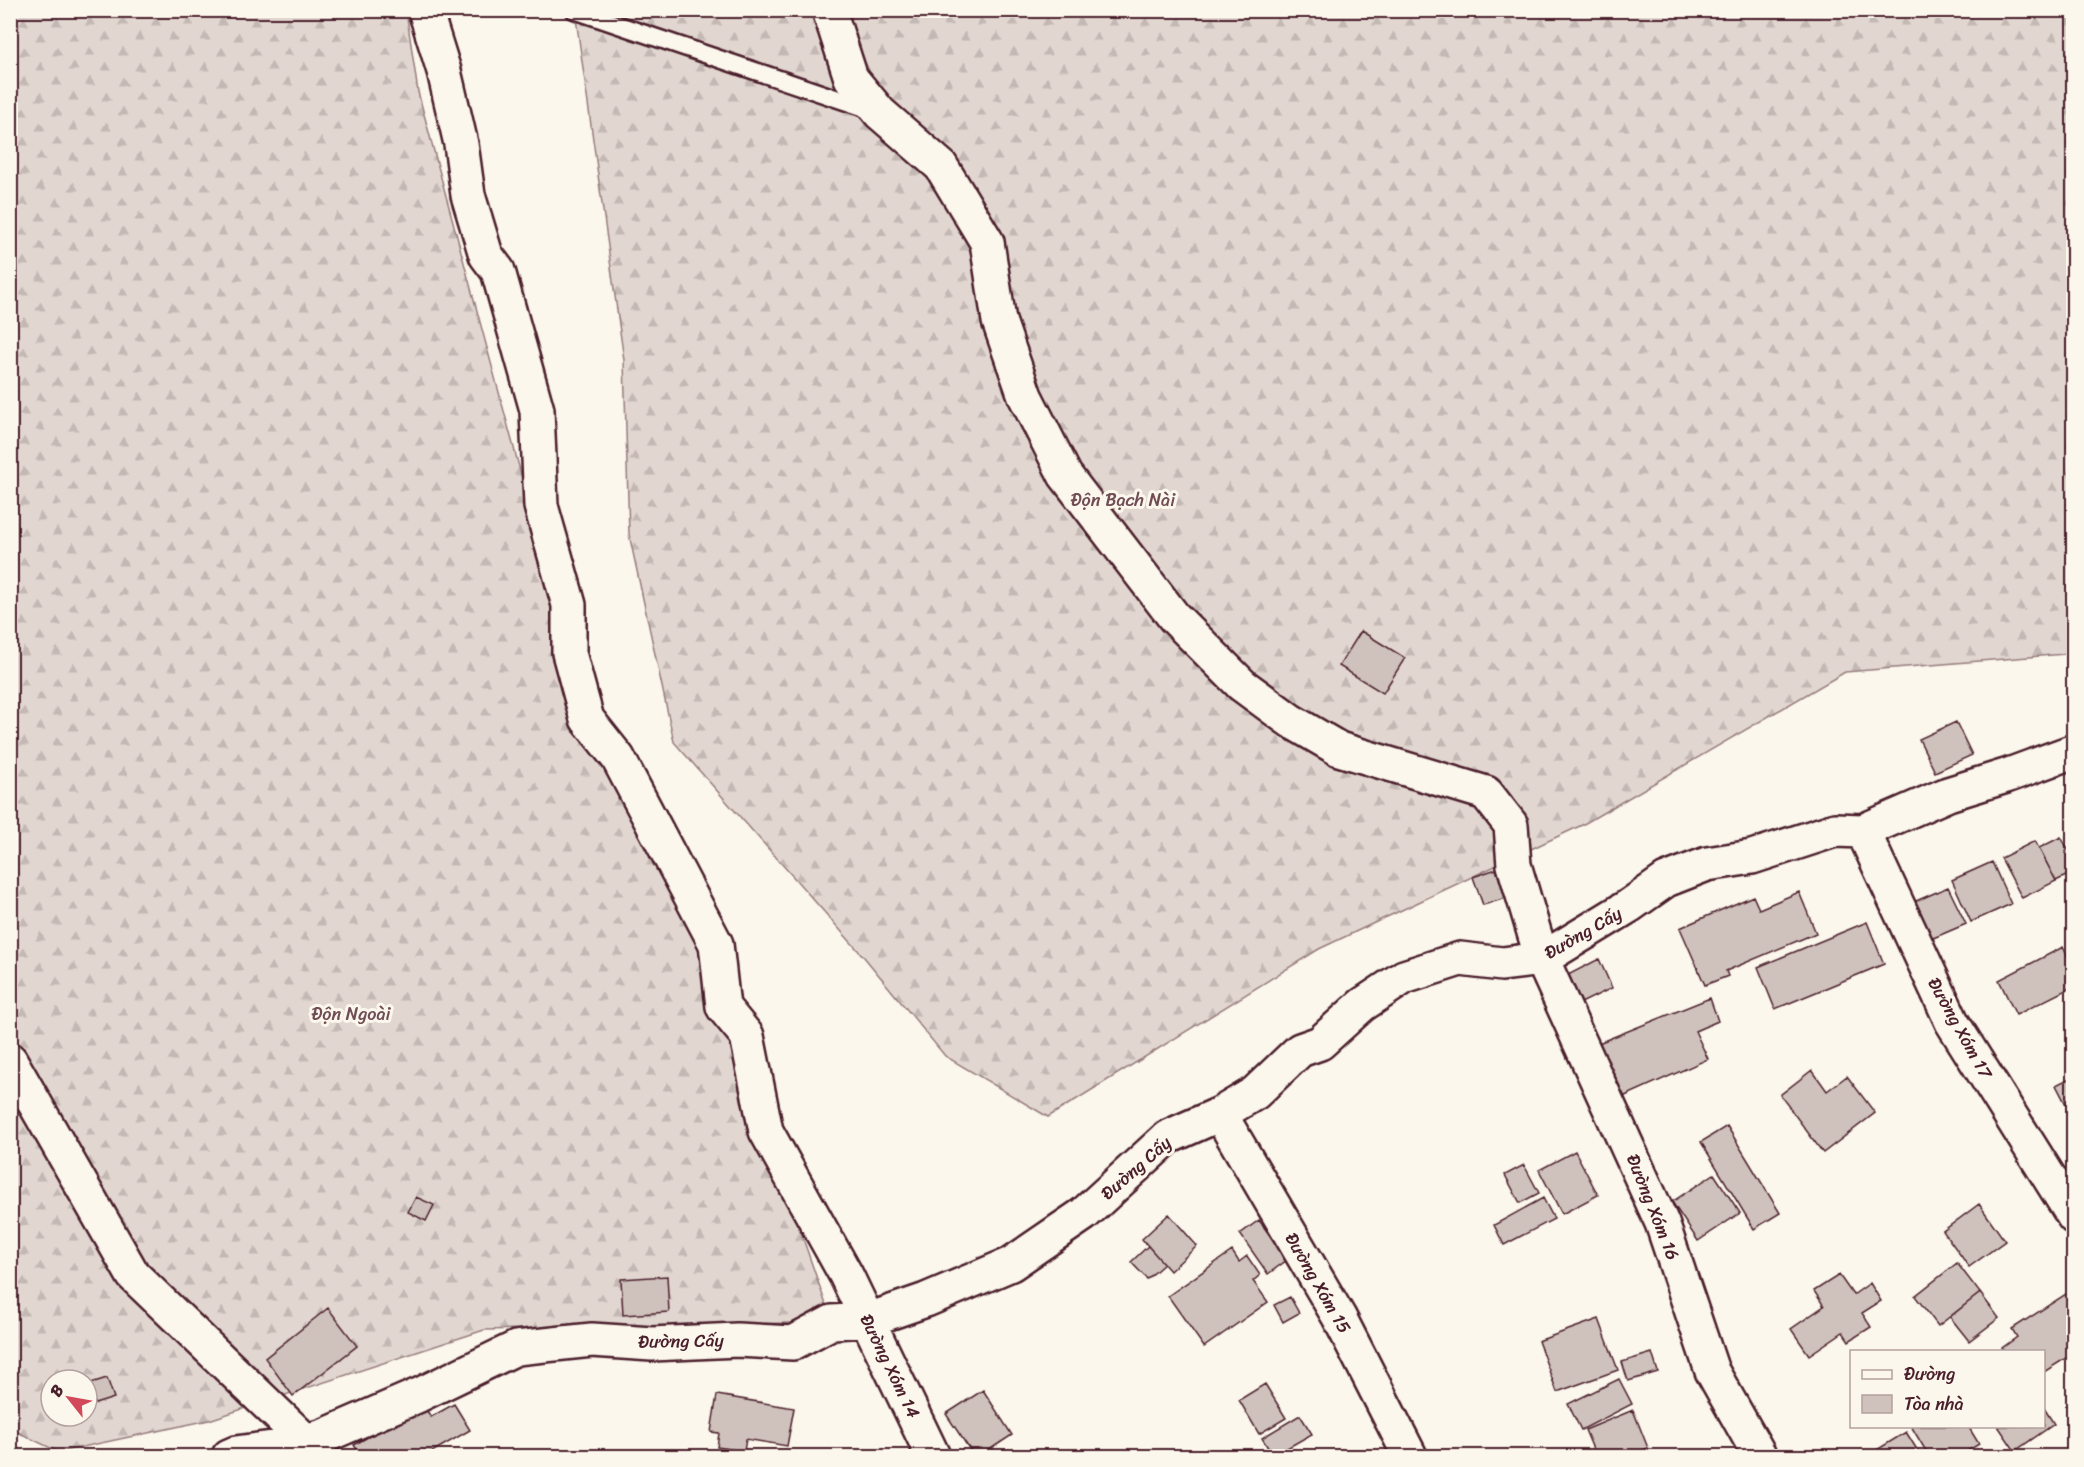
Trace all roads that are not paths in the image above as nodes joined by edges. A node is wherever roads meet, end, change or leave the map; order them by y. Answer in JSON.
{"nodes":[{"id":1,"x":425,"y":10,"type":"edge"},
{"id":2,"x":574,"y":10,"type":"edge"},
{"id":3,"x":829,"y":10,"type":"edge"},
{"id":4,"x":880,"y":113,"type":"junction"},
{"id":5,"x":2073,"y":751,"type":"edge"},
{"id":6,"x":1863,"y":831,"type":"junction"},
{"id":7,"x":1542,"y":959,"type":"junction"},
{"id":8,"x":10,"y":1060,"type":"edge"},
{"id":9,"x":1220,"y":1114,"type":"junction"},
{"id":10,"x":2073,"y":1217,"type":"edge"},
{"id":11,"x":868,"y":1320,"type":"junction"},
{"id":12,"x":327,"y":1450,"type":"edge"},
{"id":13,"x":229,"y":1456,"type":"edge"},
{"id":14,"x":933,"y":1456,"type":"edge"},
{"id":15,"x":1410,"y":1456,"type":"edge"},
{"id":16,"x":1760,"y":1456,"type":"edge"}],
"edges":[{"from":1,"to":11,"type":"street","name":"Đường Xóm 14"},
{"from":2,"to":4,"type":"lane"},
{"from":3,"to":4,"type":"street","name":"Đường Xóm 16"},
{"from":4,"to":7,"type":"street","name":"Đường Xóm 16"},
{"from":5,"to":6,"type":"street","name":"Đường Cấy"},
{"from":6,"to":7,"type":"street","name":"Đường Cấy"},
{"from":6,"to":10,"type":"street","name":"Đường Xóm 17"},
{"from":7,"to":9,"type":"street","name":"Đường Cấy"},
{"from":7,"to":16,"type":"street","name":"Đường Xóm 16"},
{"from":8,"to":12,"type":"street"},
{"from":9,"to":11,"type":"street","name":"Đường Cấy"},
{"from":9,"to":15,"type":"street","name":"Đường Xóm 15"},
{"from":11,"to":12,"type":"street","name":"Đường Cấy"},
{"from":11,"to":14,"type":"street","name":"Đường Xóm 14"},
{"from":12,"to":13,"type":"street","name":"Đường Cấy"}]}
